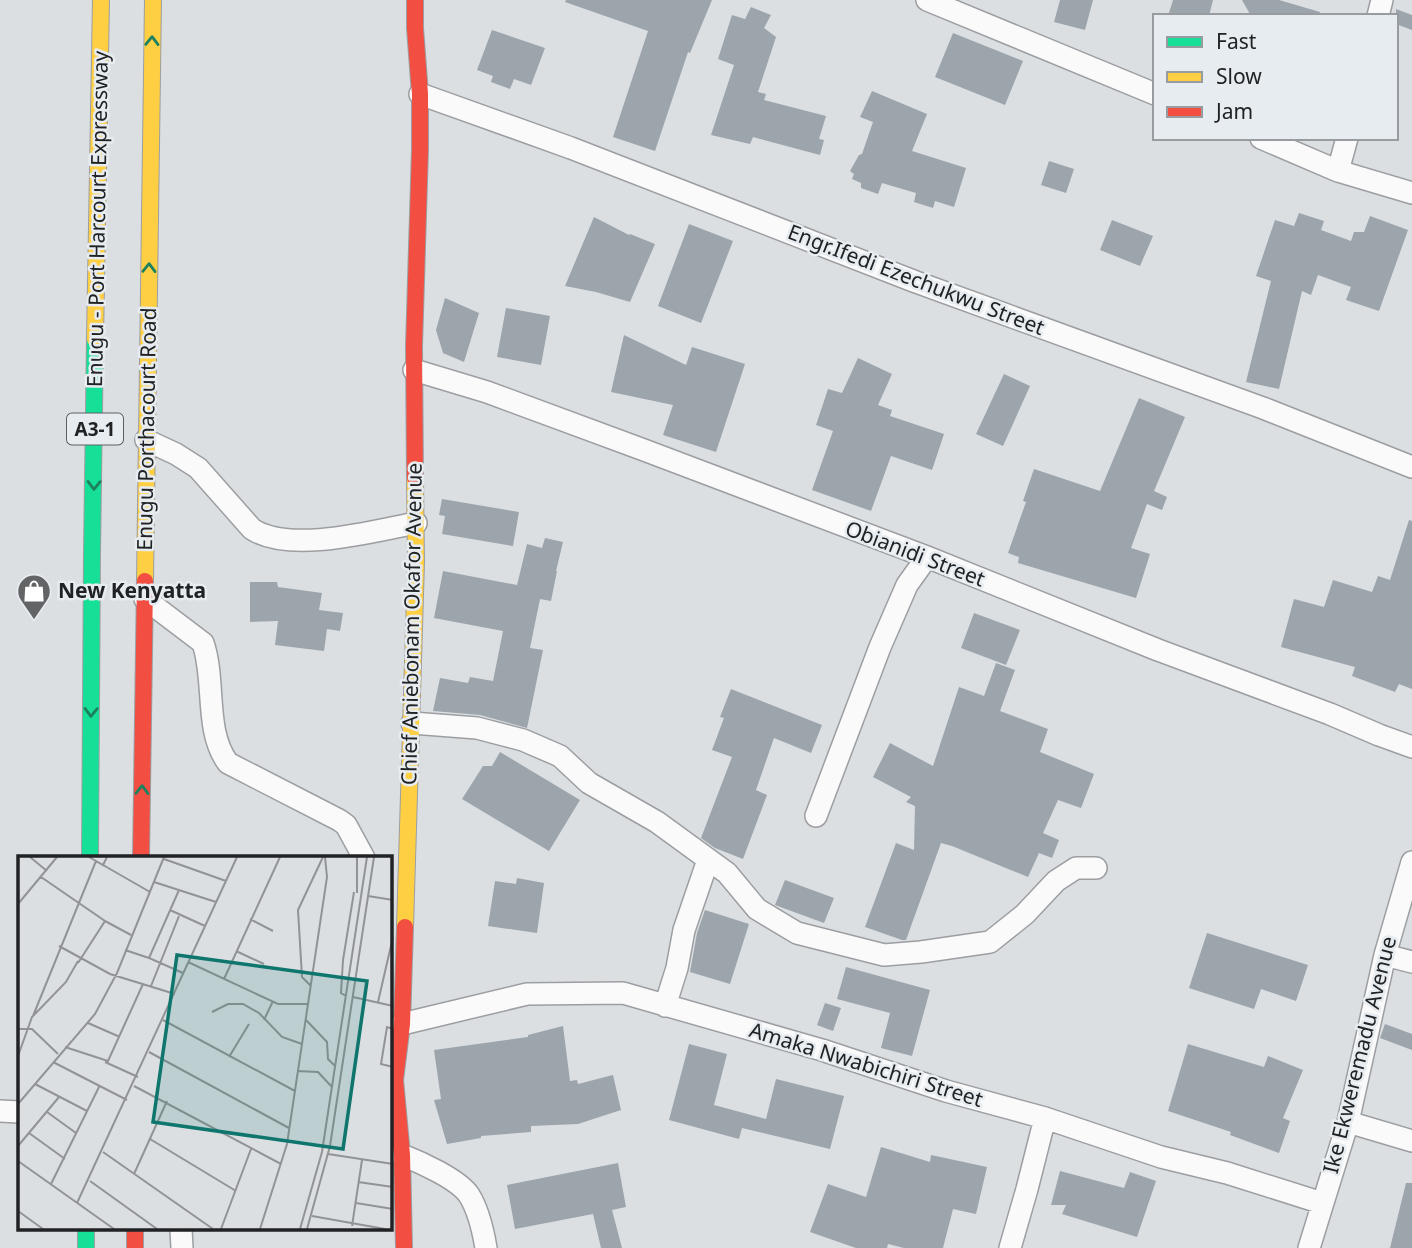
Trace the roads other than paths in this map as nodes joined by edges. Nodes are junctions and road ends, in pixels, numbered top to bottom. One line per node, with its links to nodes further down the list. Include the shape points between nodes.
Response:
1 (101, 0): 20 (main road, Enugu - Port Harcourt Expressway / A3-1, one-way to 20)
2 (153, 0): 12 (main road, Enugu Porthacourt Road / A3-1, one-way to 2)
3 (415, 0): 6 (main road, Chief Aniebonam Okafor Avenue)
4 (927, 0): 5 (street)
5 (1153, 93)
6 (420, 94): 11 (main road, Chief Aniebonam Okafor Avenue); 13 (street, Engr.Ifedi Ezechukwu Street)
7 (1266, 140): 9 (street)
8 (1346, 140): 9 (street)
9 (1338, 171): 10 (street)
10 (1412, 193)
11 (414, 370): 14 (main road, Chief Aniebonam Okafor Avenue); 15 (street, Obianidi Street, via 487,392)
12 (146, 440): 14 (street, via 198,468 252,529 263,535 316,540); 16 (main road, Enugu Porthacourt Road / A3-1)
13 (1412, 467)
14 (416, 523): 17 (main road, Chief Aniebonam Okafor Avenue)
15 (927, 558): 18 (street, Obianidi Street); 19 (street, via 907,584)
16 (145, 599): 21 (main road, Enugu Porthacourt Road / A3-1, one-way to 16); 22 (street, via 203,643 215,736 228,764 339,820)
17 (412, 723): 23 (street, via 477,728 560,756 589,783 657,821); 26 (main road, Chief Aniebonam Okafor Avenue)
18 (1412, 747)
19 (816, 816)
20 (90, 856)
21 (141, 856)
22 (363, 856)
23 (708, 860): 25 (street, via 727,873 757,909 797,933 884,955 990,942 1025,915 1056,881 1076,868); 29 (street)
24 (1412, 862): 27 (street, Ike Ekweremadu Avenue)
25 (1096, 867)
26 (398, 895): 30 (main road, Chief Aniebonam Okafor Avenue)
27 (1385, 955): 28 (street); 34 (street, Ike Ekweremadu Avenue)
28 (1412, 962)
29 (665, 1006): 30 (street, Amaka Nwabichiri Street, via 623,993 527,994); 33 (street, Amaka Nwabichiri Street)
30 (402, 1024): 36 (main road, Chief Aniebonam Okafor Avenue, via 395,1080)
31 (0, 1111): 32 (street)
32 (18, 1112)
33 (1045, 1118): 37 (street, Amaka Nwabichiri Street); 46 (street)
34 (1348, 1122): 35 (street); 37 (street, Ike Ekweremadu Avenue)
35 (1412, 1141)
36 (402, 1155): 44 (main road, Chief Aniebonam Okafor Avenue); 45 (street, via 440,1172 467,1192 478,1212)
37 (1322, 1203): 47 (street, Ike Ekweremadu Avenue)
38 (86, 1230): 41 (main road)
39 (135, 1230): 42 (main road)
40 (181, 1230): 43 (street)
41 (86, 1248)
42 (135, 1248)
43 (182, 1248)
44 (404, 1248)
45 (486, 1248)
46 (1010, 1248)
47 (1309, 1248)

